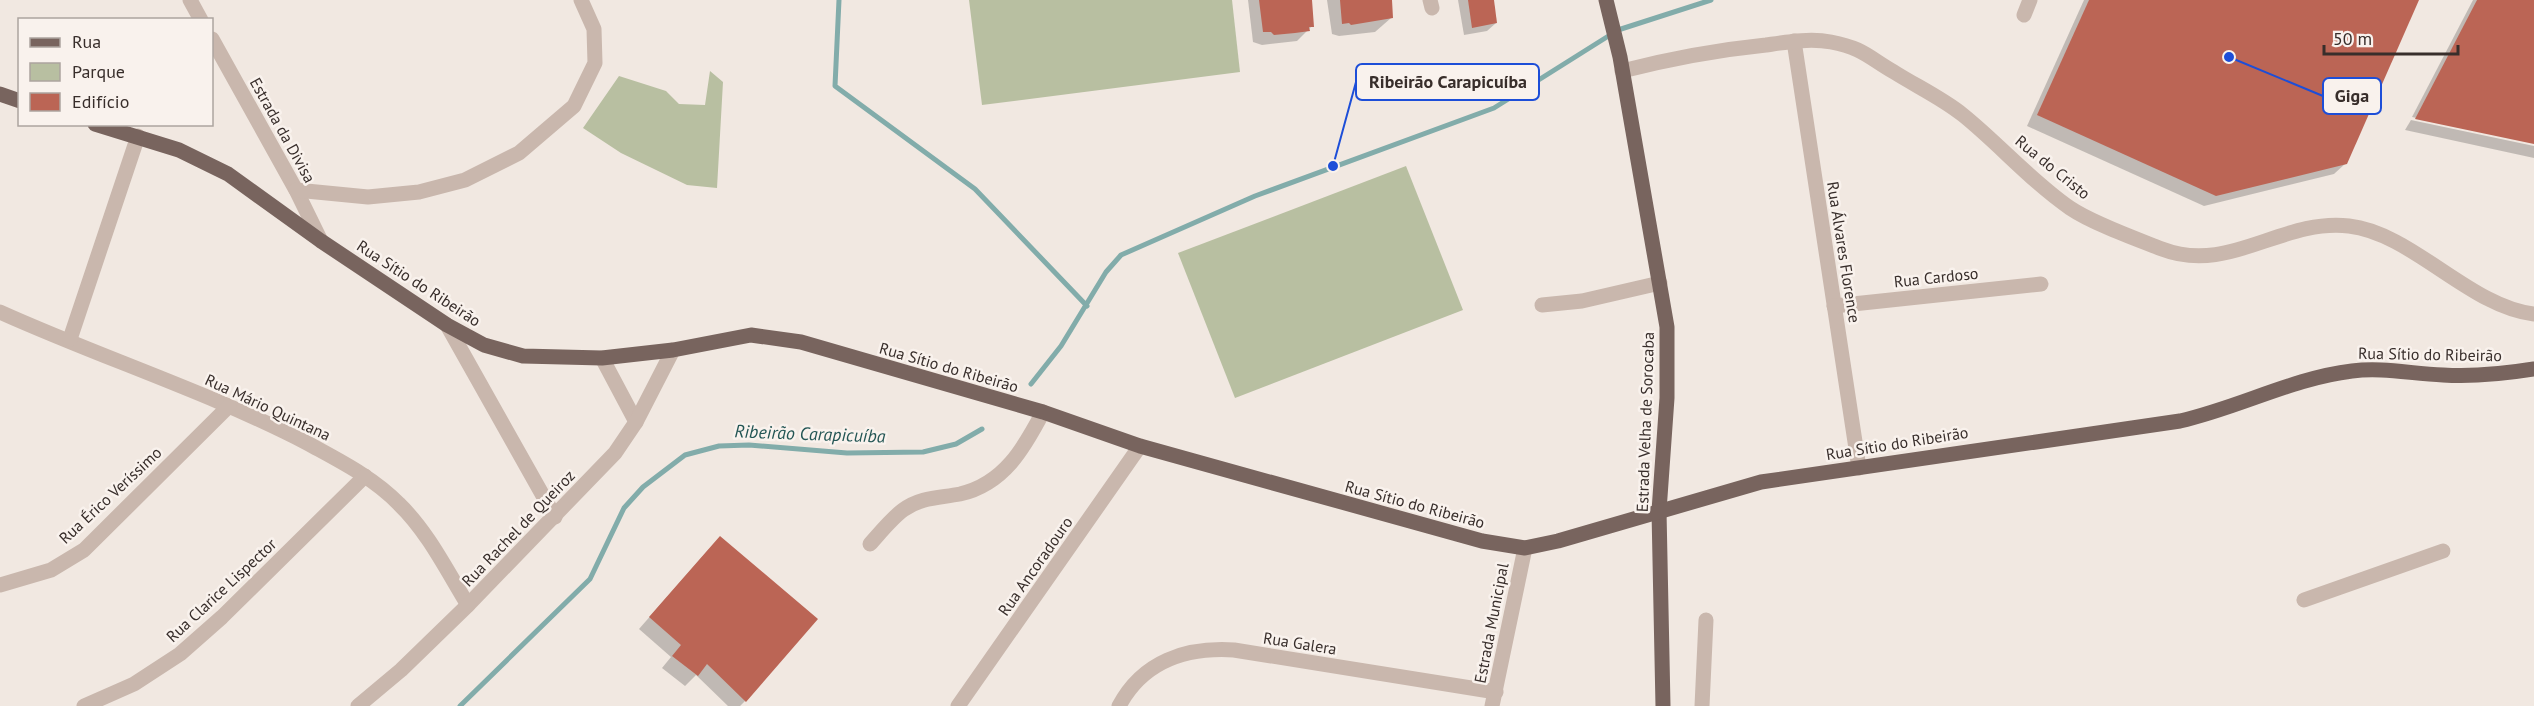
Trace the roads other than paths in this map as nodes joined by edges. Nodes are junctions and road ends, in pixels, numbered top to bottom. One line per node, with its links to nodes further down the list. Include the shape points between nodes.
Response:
1 (190, 0): 6 (street)
2 (581, 0): 14 (street, via 594,29 595,63 574,106 519,153 465,180 419,192 368,197)
3 (2030, 0): 5 (street)
4 (1608, 3): 9 (main road, Estrada Velha de Sorocaba)
5 (2024, 15)
6 (200, 18)
7 (213, 41): 14 (street, Estrada da Divisa)
8 (1794, 41): 9 (street, Rua do Cristo); 19 (street, Rua Álvares Florence); 20 (street, Rua do Cristo, via 1828,41 1860,49 1961,113 2070,208 2165,250 2196,257 2221,256 2298,231 2329,224 2352,226 2409,251 2497,305)
9 (1621, 64): 16 (main road, Estrada Velha de Sorocaba)
10 (0, 94): 11 (main road)
11 (18, 100)
12 (102, 126): 13 (main road, Rua Sítio do Ribeirão)
13 (138, 136): 15 (main road, Rua Sítio do Ribeirão, via 179,150 228,174); 23 (street)
14 (297, 190): 15 (street, Estrada da Divisa)
15 (321, 241): 22 (main road, Rua Sítio do Ribeirão)
16 (1659, 283): 18 (street, via 1616,295); 33 (main road, Estrada Velha de Sorocaba, via 1667,327 1667,398)
17 (2041, 284): 19 (street, Rua Cardoso)
18 (1542, 305)
19 (1834, 306): 31 (street, Rua Álvares Florence)
20 (2534, 314)
21 (2, 317): 23 (street, Rua Mário Quintana)
22 (447, 325): 25 (main road, Rua Sítio do Ribeirão, via 484,345 523,356); 34 (street)
23 (70, 339): 27 (street, Rua Mário Quintana)
24 (673, 350): 25 (main road, Rua Sítio do Ribeirão); 28 (main road, Rua Sítio do Ribeirão, via 751,335 801,342); 29 (street, Rua Rachel de Queiroz)
25 (602, 357): 29 (street)
26 (2534, 369): 31 (main road, Rua Sítio do Ribeirão, via 2496,376 2381,368 2350,371 2180,421)
27 (229, 406): 32 (street, Rua Mário Quintana); 38 (street, Rua Érico Veríssimo, via 84,550 51,570)
28 (1043, 412): 30 (main road, Rua Sítio do Ribeirão); 35 (street, via 1019,456 993,479 961,494 929,496 902,510)
29 (636, 422): 34 (street, Rua Rachel de Queiroz, via 615,453)
30 (1140, 446): 36 (main road, Rua Sítio do Ribeirão, via 1390,517); 45 (street, Rua Ancoradouro)
31 (1858, 468): 33 (main road, Rua Sítio do Ribeirão, via 1761,482)
32 (365, 476): 40 (street, Rua Mário Quintana, via 399,503 421,529); 43 (street, Rua Clarice Lispector, via 180,654 134,684)
33 (1659, 511): 36 (main road, Rua Sítio do Ribeirão); 47 (main road, Estrada Velha de Sorocaba)
34 (555, 517): 40 (street, Rua Rachel de Queiroz)
35 (870, 544)
36 (1525, 548): 42 (street, Estrada Municipal)
37 (2443, 552): 39 (street)
38 (0, 585)
39 (2304, 600)
40 (468, 605): 44 (street, Rua Rachel de Queiroz)
41 (1706, 620): 48 (street)
42 (1494, 699): 46 (street, Rua Galera, via 1207,648 1175,656 1149,669 1128,689)
43 (84, 706)
44 (358, 706)
45 (958, 706)
46 (1119, 706)
47 (1663, 706)
48 (1702, 706)

